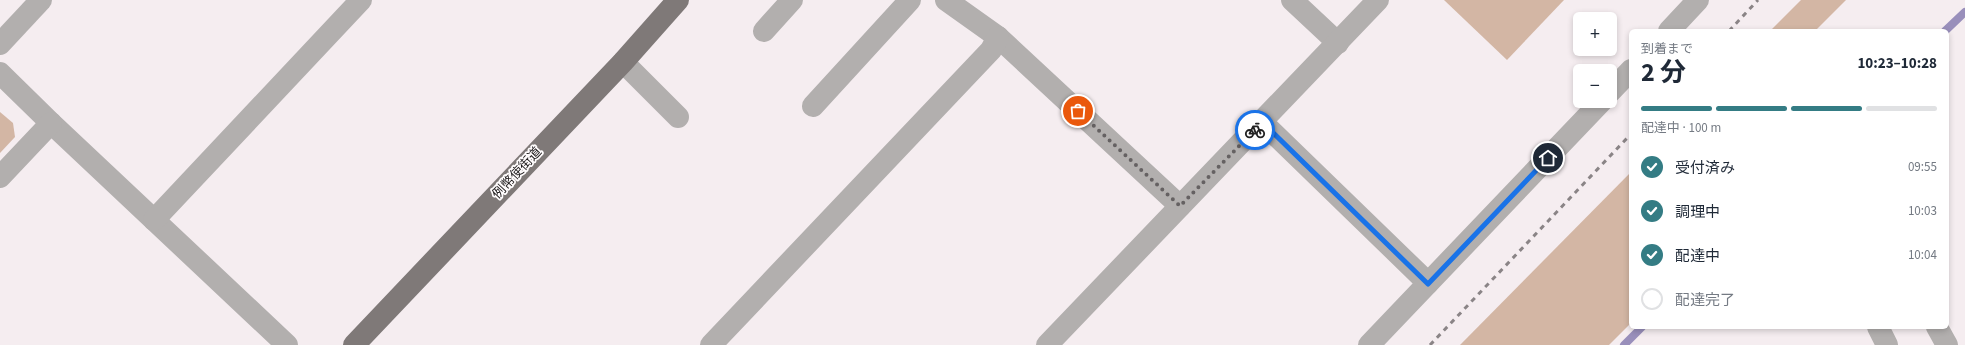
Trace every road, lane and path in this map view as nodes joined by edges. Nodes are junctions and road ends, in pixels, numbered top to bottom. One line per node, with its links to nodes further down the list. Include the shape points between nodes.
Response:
1 (41, 0): 14 (street)
2 (361, 0): 26 (street)
3 (678, 0): 15 (main road, 例幣使街道)
4 (792, 0): 11 (street)
5 (910, 0): 19 (street)
6 (946, 0): 12 (street)
7 (1292, 0): 13 (street)
8 (1378, 0): 13 (street)
9 (1698, 0): 10 (street)
10 (1671, 29)
11 (764, 31)
12 (998, 37): 25 (street); 32 (street, via 991,50)
13 (1338, 43): 22 (street)
14 (0, 44)
15 (623, 62): 21 (street); 31 (main road, 例幣使街道)
16 (1629, 72): 18 (street)
17 (0, 73): 23 (street)
18 (1617, 85)
19 (814, 106)
20 (1595, 108): 27 (street)
21 (678, 117)
22 (1262, 122): 25 (street); 27 (street)
23 (51, 123): 24 (street); 26 (street)
24 (0, 177)
25 (1180, 206): 33 (street)
26 (154, 220): 30 (street)
27 (1428, 284): 34 (street)
28 (1879, 329): 35 (street)
29 (1938, 329): 36 (street)
30 (287, 345)
31 (354, 345)
32 (711, 345)
33 (1047, 345)
34 (1369, 345)
35 (1887, 345)
36 (1946, 345)

